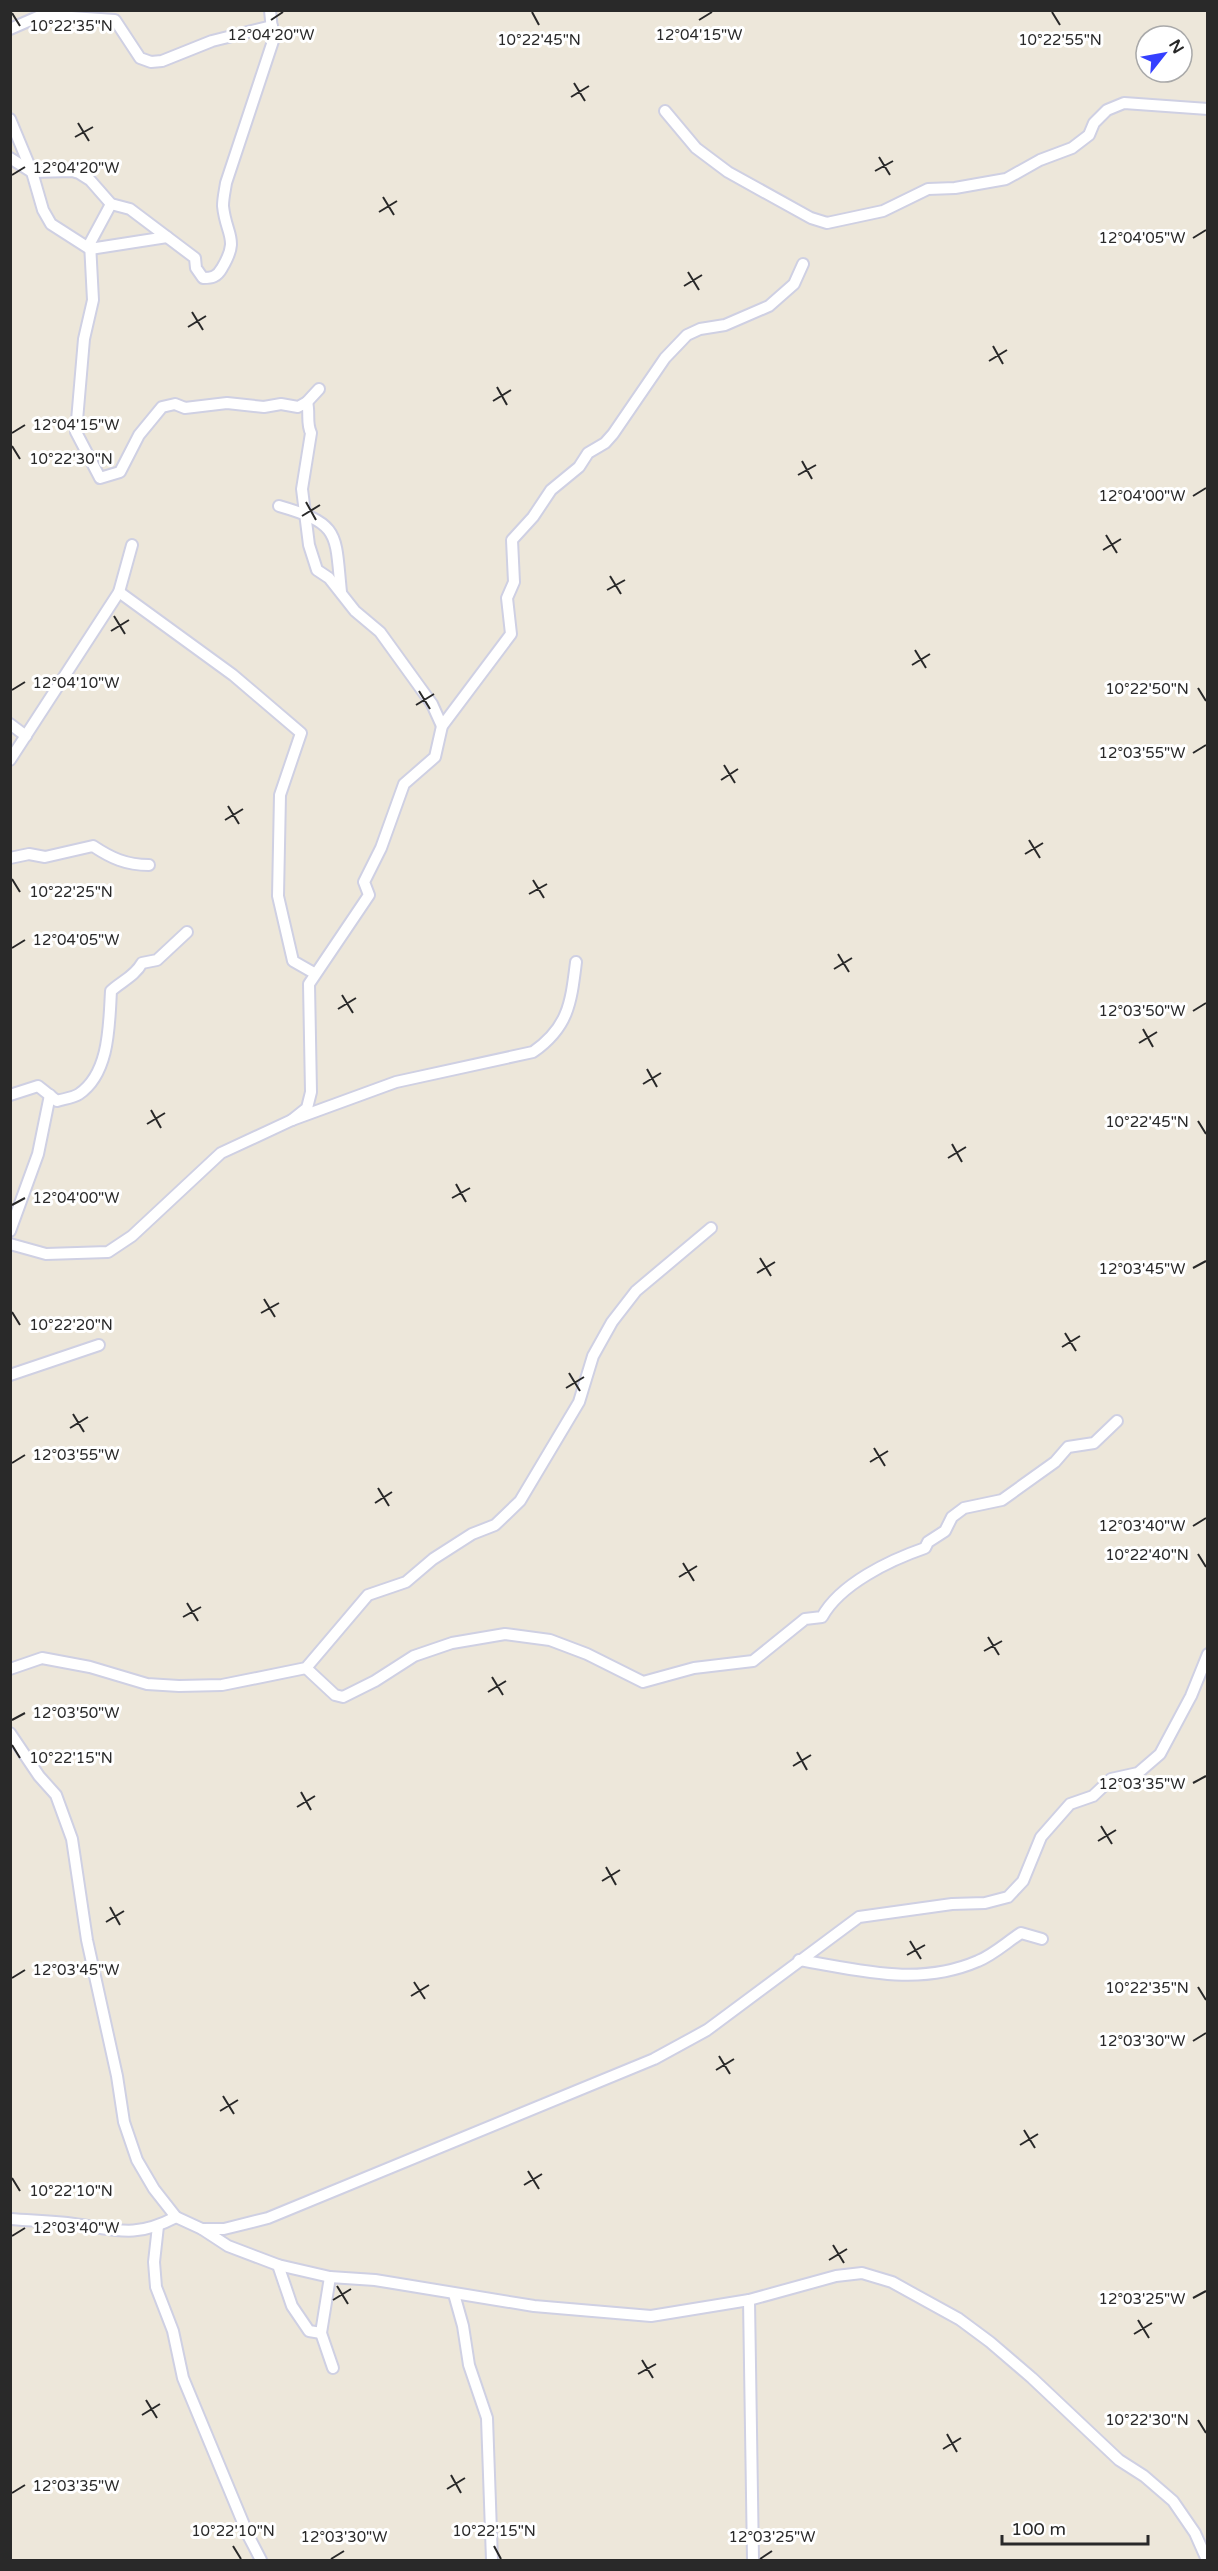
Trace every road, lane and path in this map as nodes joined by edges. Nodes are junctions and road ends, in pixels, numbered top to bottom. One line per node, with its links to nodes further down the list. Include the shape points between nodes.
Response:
1 (270, 10): 3 (street)
2 (13, 25): 3 (street, via 42,15 115,20 140,58 151,62)
3 (272, 26): 10 (street, via 273,41 226,183 223,203 232,252 218,274 203,278 195,258)
4 (1208, 109): 5 (street, via 1124,103 1107,110 1089,135 1072,148 1006,179 928,189 883,211 827,223 728,172 696,148)
5 (665, 111)
6 (10, 119): 8 (street)
7 (10, 158): 8 (street)
8 (32, 172): 9 (street, via 79,173); 11 (street, via 51,224)
9 (111, 204): 10 (street, via 130,209); 11 (street)
10 (166, 237): 11 (street)
11 (90, 249): 14 (street, via 93,300 84,339 76,432 100,478 120,472 139,435 162,407 227,403 298,407)
12 (803, 264): 21 (street, via 794,284 769,306 725,326 687,335 674,347 613,434 551,490 512,540 514,582 507,598 511,634)
13 (319, 389): 14 (street)
14 (307, 402): 16 (street, via 311,433 302,489)
15 (279, 506): 16 (street)
16 (304, 513): 19 (street, via 317,570); 19 (street, via 331,530 336,539)
17 (132, 545): 18 (street)
18 (119, 592): 22 (street); 28 (street, via 233,675 301,733 280,795 278,897 293,961)
19 (341, 592): 21 (street, via 355,611 380,632 432,704)
20 (10, 724): 22 (street)
21 (442, 726): 28 (street, via 435,758 404,784 364,882 369,895)
22 (26, 736): 23 (street)
23 (10, 760)
24 (10, 858): 25 (street, via 29,854 45,857 93,846 112,859 132,865)
25 (148, 864)
26 (187, 932): 30 (street, via 157,960 142,963 136,974 111,991 105,1053 92,1082 78,1095 57,1101)
27 (576, 962): 31 (street, via 564,1021 550,1040 533,1052 396,1082)
28 (314, 973): 31 (street, via 309,984 311,1092 307,1108)
29 (10, 1095): 30 (street, via 38,1086)
30 (50, 1095): 33 (street, via 38,1154)
31 (292, 1120): 34 (street, via 221,1154 132,1236 108,1252 45,1254)
32 (711, 1228): 39 (street, via 636,1290 612,1322 593,1356 579,1402 520,1500 495,1525 472,1534 406,1582 368,1595)
33 (10, 1231)
34 (10, 1244)
35 (99, 1346): 36 (street)
36 (10, 1375)
37 (1117, 1422): 39 (street, via 1095,1443 1068,1446 1055,1462 1002,1500 964,1508 925,1548 890,1560 830,1602 822,1617 805,1619 753,1661 694,1668 643,1682 587,1654 550,1641 505,1634 452,1643 414,1656 343,1697 335,1695)
38 (1208, 1654): 43 (street, via 1160,1754 1138,1773 1111,1779 1093,1796 1070,1804 1041,1837 1023,1881 1008,1897 986,1903 859,1917)
39 (306, 1668): 40 (street, via 222,1685 179,1686 147,1684 42,1658)
40 (10, 1669)
41 (10, 1733): 44 (street, via 56,1795 72,1839 87,1940 117,2076 123,2122 137,2160)
42 (1042, 1939): 43 (street, via 1021,1933 979,1961 951,1970 897,1977)
43 (799, 1960): 47 (street, via 707,2030 654,2059 268,2218 224,2229)
44 (176, 2217): 46 (street); 47 (street)
45 (10, 2219): 46 (street, via 122,2233)
46 (158, 2226): 54 (street, via 156,2287 173,2331 183,2378)
47 (202, 2229): 48 (street, via 228,2246)
48 (278, 2265): 49 (street); 52 (street, via 292,2306 309,2331)
49 (330, 2277): 50 (street, via 375,2280); 52 (street)
50 (454, 2294): 51 (street, via 534,2306 651,2316); 55 (street, via 469,2365 487,2418)
51 (749, 2300): 56 (street); 57 (street, via 862,2272 934,2303 990,2342 1119,2460 1173,2501 1195,2533)
52 (321, 2333): 53 (street)
53 (333, 2368)
54 (261, 2560)
55 (492, 2560)
56 (753, 2560)
57 (1207, 2560)

